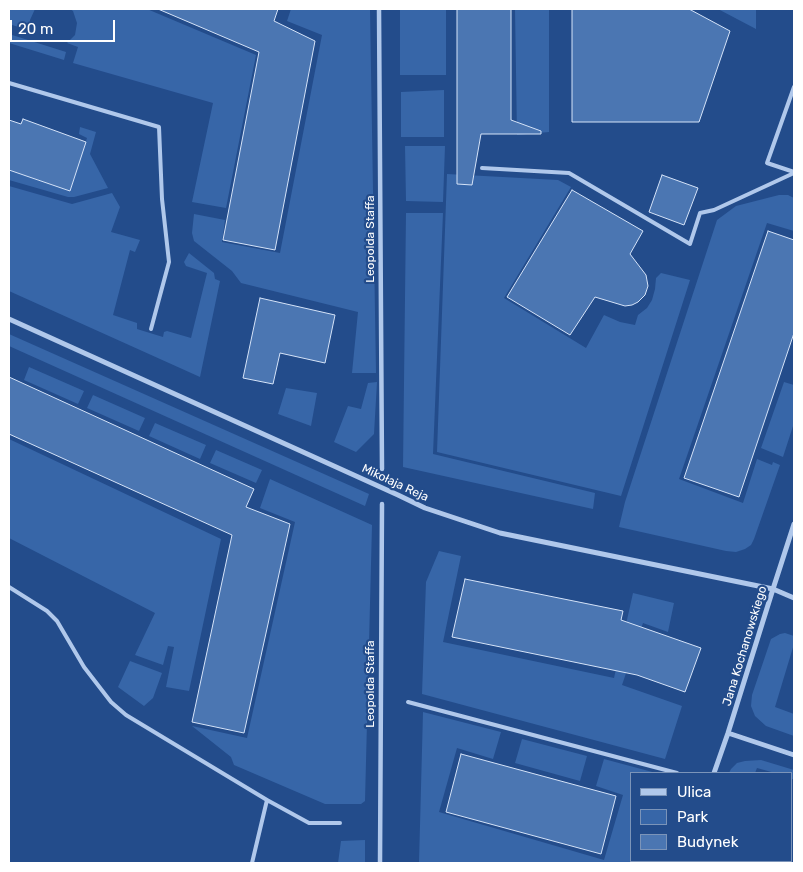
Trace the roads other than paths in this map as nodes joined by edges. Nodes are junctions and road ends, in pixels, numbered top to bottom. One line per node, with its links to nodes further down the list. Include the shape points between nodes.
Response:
1 (379, 9): 8 (street, Leopolda Staffa)
2 (9, 83): 7 (lane, via 159,127 169,262)
3 (794, 87): 5 (lane, via 767,163)
4 (482, 168): 5 (lane, via 569,173 690,244 700,213 714,210)
5 (794, 173)
6 (9, 319): 12 (street, Mikołaja Reja, via 424,508 500,533)
7 (151, 329)
8 (382, 469)
9 (382, 504): 22 (street, Leopolda Staffa)
10 (794, 524): 12 (street, Jana Kochanowskiego)
11 (9, 587): 19 (lane, via 56,621 84,667 111,702 126,715)
12 (772, 589): 13 (street, Mikołaja Reja); 15 (street, Jana Kochanowskiego)
13 (794, 598)
14 (408, 702): 17 (lane)
15 (728, 733): 16 (street); 18 (street, Jana Kochanowskiego)
16 (794, 755)
17 (673, 772)
18 (714, 772)
19 (267, 800): 20 (lane, via 309,823); 21 (lane)
20 (340, 823)
21 (252, 863)
22 (380, 863)

